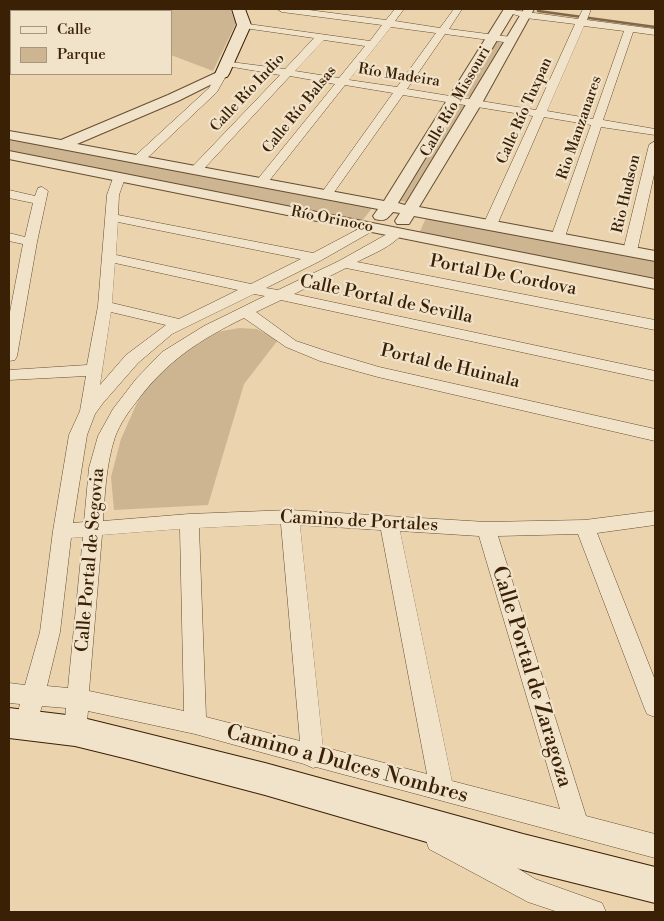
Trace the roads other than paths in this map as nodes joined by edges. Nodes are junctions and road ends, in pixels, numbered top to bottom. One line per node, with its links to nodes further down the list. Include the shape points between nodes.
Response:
1 (239, 9): 10 (main road)
2 (282, 9): 8 (street)
3 (400, 9): 8 (street, Calle Río Balsas)
4 (458, 9): 12 (street)
5 (509, 10): 6 (street); 15 (street, Calle Río Missouri)
6 (531, 11): 7 (street); 16 (street, Calle Río Missouri)
7 (584, 17): 9 (street); 11 (street); 24 (street, Calle Río Tuxpan)
8 (389, 24): 12 (street); 17 (street, Calle Río Balsas)
9 (655, 24)
10 (244, 25): 14 (street); 18 (main road)
11 (629, 29): 13 (street); 25 (street, Rio Manzanares)
12 (443, 31): 15 (street); 21 (street)
13 (655, 32)
14 (320, 36): 17 (street); 19 (street, Calle Río Indio)
15 (492, 37): 16 (street); 22 (street, Calle Río Missouri)
16 (511, 40): 23 (street, Calle Río Missouri)
17 (372, 44): 20 (street, Calle Río Balsas)
18 (225, 68): 19 (street, Río Madeira); 28 (street, via 173,98); 31 (street, via 213,90)
19 (288, 73): 20 (street, Río Madeira); 32 (street, Calle Río Indio)
20 (342, 82): 21 (street, Río Madeira); 34 (street, Calle Río Balsas)
21 (399, 92): 22 (street, Río Madeira); 36 (street)
22 (453, 100): 23 (street, Río Madeira); 37 (street, Calle Río Missouri)
23 (475, 103): 24 (street, Río Madeira); 38 (street, Calle Río Missouri)
24 (540, 114): 25 (street, Río Madeira); 40 (street, Calle Río Tuxpan)
25 (598, 122): 26 (street, Río Madeira); 44 (street, Rio Manzanares)
26 (655, 132)
27 (9, 135): 28 (street, Río Orinoco)
28 (62, 145): 31 (street, Río Orinoco)
29 (655, 145): 46 (street, Rio Hudson)
30 (9, 155): 33 (street, Río Orinoco)
31 (139, 160): 32 (street, Río Orinoco)
32 (196, 170): 34 (street, Río Orinoco)
33 (119, 178): 39 (street, Calle Portal de Segovia); 41 (street, Río Orinoco)
34 (261, 183): 36 (street, Río Orinoco)
35 (9, 194): 45 (street, via 41,196)
36 (326, 195): 37 (street, Río Orinoco)
37 (388, 207): 38 (street, Río Orinoco); 41 (street, Calle Río Missouri)
38 (411, 211): 40 (street, Río Orinoco); 42 (street, Calle Río Missouri)
39 (111, 217): 48 (street, Calle Portal de Segovia); 49 (street)
40 (490, 225): 44 (street, Río Orinoco)
41 (371, 228): 42 (street, Río Orinoco); 49 (street, Calle Portal de Segovia)
42 (396, 233): 50 (street, Calle Portal de Segovia); 51 (street, Río Orinoco)
43 (9, 237): 45 (street)
44 (558, 237): 46 (street, Río Orinoco)
45 (30, 242): 53 (street)
46 (630, 251): 47 (street, Río Orinoco)
47 (655, 256)
48 (108, 258): 54 (street, Calle Portal de Sevilla); 56 (street, Calle Portal de Segovia)
49 (315, 258): 54 (street, Calle Portal de Segovia)
50 (344, 264): 55 (street, Calle Portal de Segovia); 59 (street, Portal De Cordova)
51 (655, 284)
52 (9, 285): 53 (street)
53 (23, 288): 60 (street)
54 (252, 290): 55 (street, Calle Portal de Sevilla); 58 (street, Calle Portal de Segovia)
55 (278, 296): 57 (street, Calle Portal de Segovia); 63 (street, Calle Portal de Sevilla)
56 (105, 306): 58 (street); 61 (street, Calle Portal de Segovia)
57 (246, 312): 66 (street, Portal de Huinala, via 291,344 326,358); 67 (street, Calle Portal de Segovia, via 210,329 168,356 119,413)
58 (179, 324): 64 (street, Calle Portal de Segovia, via 132,358)
59 (655, 325)
60 (9, 356)
61 (94, 370): 62 (street); 64 (street, Calle Portal de Segovia)
62 (9, 375)
63 (655, 376)
64 (87, 413): 65 (street, Calle Portal de Segovia)
65 (78, 435): 67 (street); 75 (street, Calle Portal de Segovia)
66 (655, 435)
67 (107, 436): 73 (street, Calle Portal de Segovia, via 98,468)
68 (290, 517): 70 (street, Camino de Portales); 71 (street, Camino de Portales); 83 (street)
69 (655, 518): 72 (street, Camino de Portales)
70 (189, 521): 73 (street, Camino de Portales); 81 (street)
71 (389, 523): 74 (street, Camino de Portales); 84 (street)
72 (585, 527): 74 (street, Camino de Portales); 79 (street)
73 (93, 528): 75 (street, Camino de Portales); 78 (street, Calle Portal de Segovia)
74 (486, 529): 86 (street, Calle Portal de Zaragoza)
75 (62, 531): 77 (street, Calle Portal de Segovia, via 50,632)
76 (9, 693): 77 (street, Camino a Dulces Nombres)
77 (36, 694): 78 (street, Camino a Dulces Nombres); 80 (street, Calle Portal de Segovia)
78 (79, 699): 81 (street, Camino a Dulces Nombres); 82 (street, Calle Portal de Segovia)
79 (655, 707)
80 (18, 724): 82 (main road, Camino a Dulces Nombres)
81 (195, 724): 83 (street, Camino a Dulces Nombres)
82 (75, 731): 85 (main road, Camino a Dulces Nombres)
83 (313, 757): 84 (street, Camino a Dulces Nombres)
84 (442, 790): 86 (street, Camino a Dulces Nombres)
85 (392, 815): 88 (main road, Camino a Dulces Nombres); 89 (street, via 528,888)
86 (577, 825): 87 (street, Camino a Dulces Nombres)
87 (655, 846)
88 (655, 885)
89 (593, 912)

